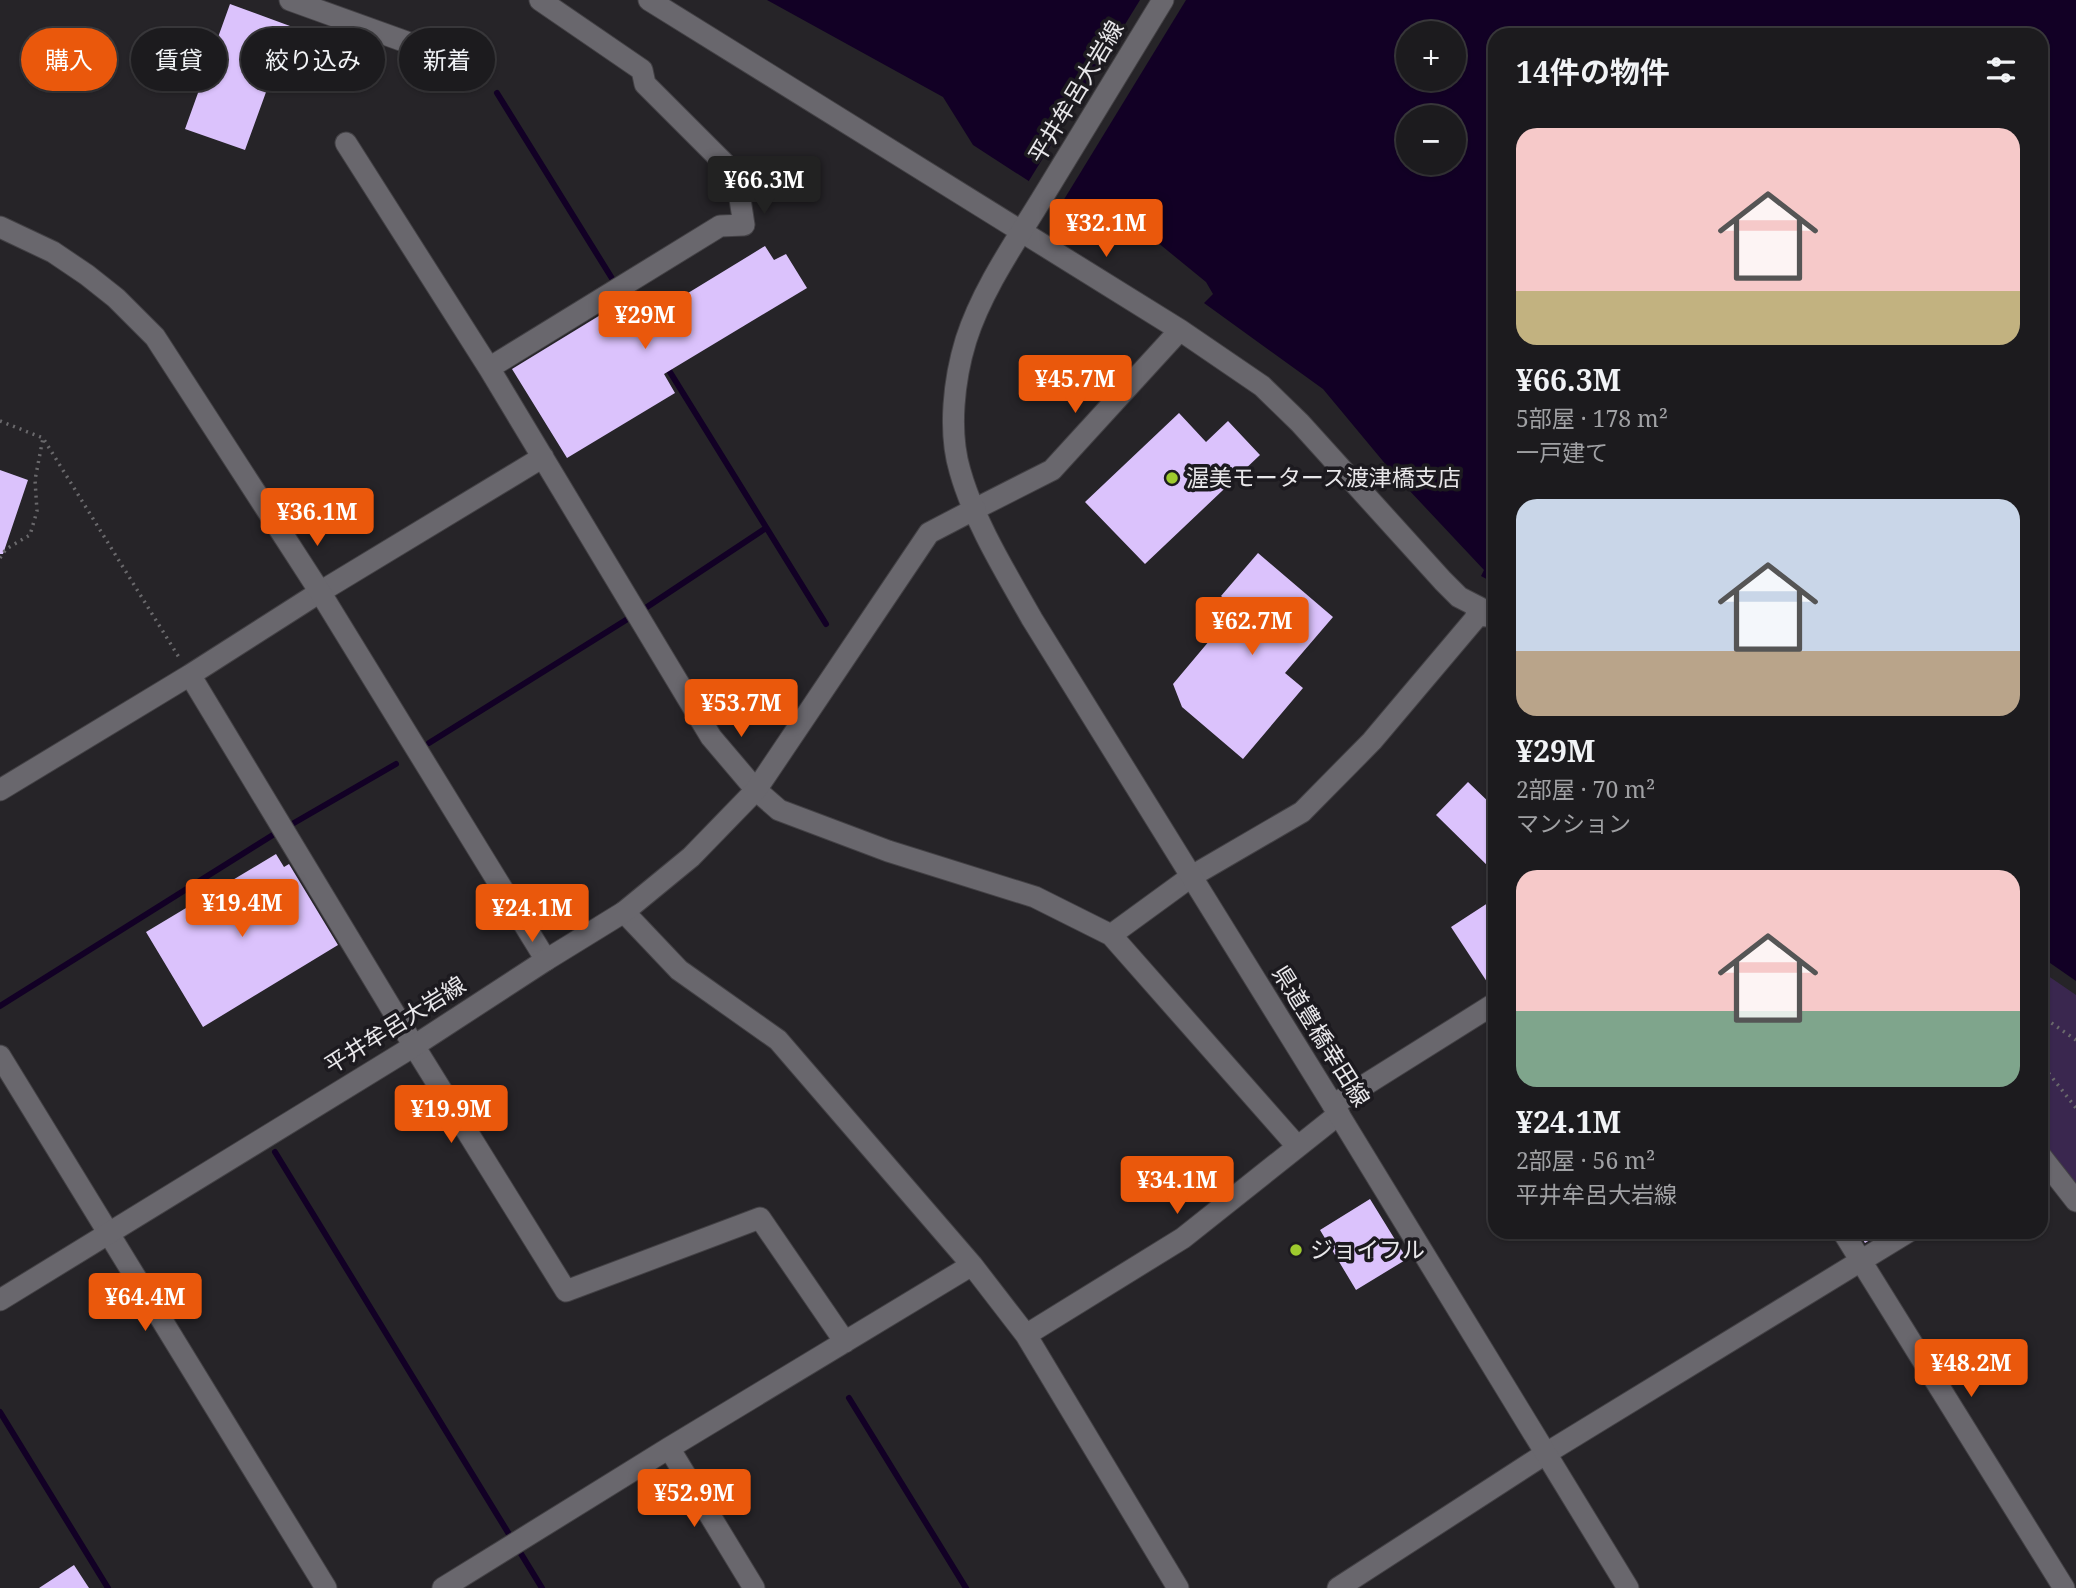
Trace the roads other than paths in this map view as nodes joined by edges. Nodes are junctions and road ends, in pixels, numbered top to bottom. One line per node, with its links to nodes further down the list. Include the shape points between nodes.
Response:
1 (290, 0): 5 (street)
2 (540, 0): 10 (street, via 642,70 645,84 724,163 740,199 744,225 720,226)
3 (649, 0): 8 (street)
4 (1163, 0): 8 (street, 平井牟呂大岩線)
5 (399, 39)
6 (346, 143): 10 (street)
7 (0, 227): 13 (street, via 87,275 155,337)
8 (1023, 229): 9 (street); 12 (street, 平井牟呂大岩線, via 979,306 958,374 955,439 960,470)
9 (1180, 330): 12 (street, via 1052,470); 14 (street, via 1262,386 1443,581 1459,597)
10 (489, 368): 11 (street)
11 (543, 457): 13 (street); 17 (street, via 711,737)
12 (975, 509): 17 (street, 平井牟呂大岩線, via 929,533); 18 (street, 県道豊橋幸田線, via 1032,619)
13 (320, 592): 15 (street); 21 (street)
14 (1486, 612): 18 (street, via 1302,812)
15 (190, 675): 16 (street); 23 (street)
16 (0, 790)
17 (756, 790): 19 (street, 平井牟呂大岩線, via 691,857); 20 (street, via 779,810 888,851 1035,897)
18 (1192, 876): 20 (street); 25 (street, 県道豊橋幸田線)
19 (624, 912): 21 (street, 平井牟呂大岩線); 33 (street, via 679,970 778,1040)
20 (1111, 936): 26 (street)
21 (546, 960): 23 (street, 平井牟呂大岩線)
22 (1488, 1008): 25 (street)
23 (414, 1046): 29 (street, 平井牟呂大岩線); 36 (street, via 566,1291 760,1218)
24 (0, 1056): 29 (street)
25 (1336, 1109): 26 (street); 38 (street, 県道豊橋幸田線)
26 (1297, 1146): 35 (street, via 1183,1238)
27 (2048, 1165): 28 (street)
28 (2076, 1200)
29 (108, 1234): 34 (street, 平井牟呂大岩線); 39 (street)
30 (1847, 1239): 32 (street)
31 (1897, 1239): 32 (street)
32 (1861, 1261): 38 (street); 45 (street)
33 (972, 1265): 35 (street); 36 (street)
34 (0, 1300)
35 (1026, 1335): 42 (street)
36 (845, 1342): 37 (street)
37 (669, 1448): 40 (street); 41 (street)
38 (1545, 1454): 43 (street); 44 (street, 県道豊橋幸田線)
39 (326, 1588)
40 (443, 1588)
41 (754, 1588)
42 (1178, 1588)
43 (1338, 1588)
44 (1628, 1588)
45 (2064, 1588)

